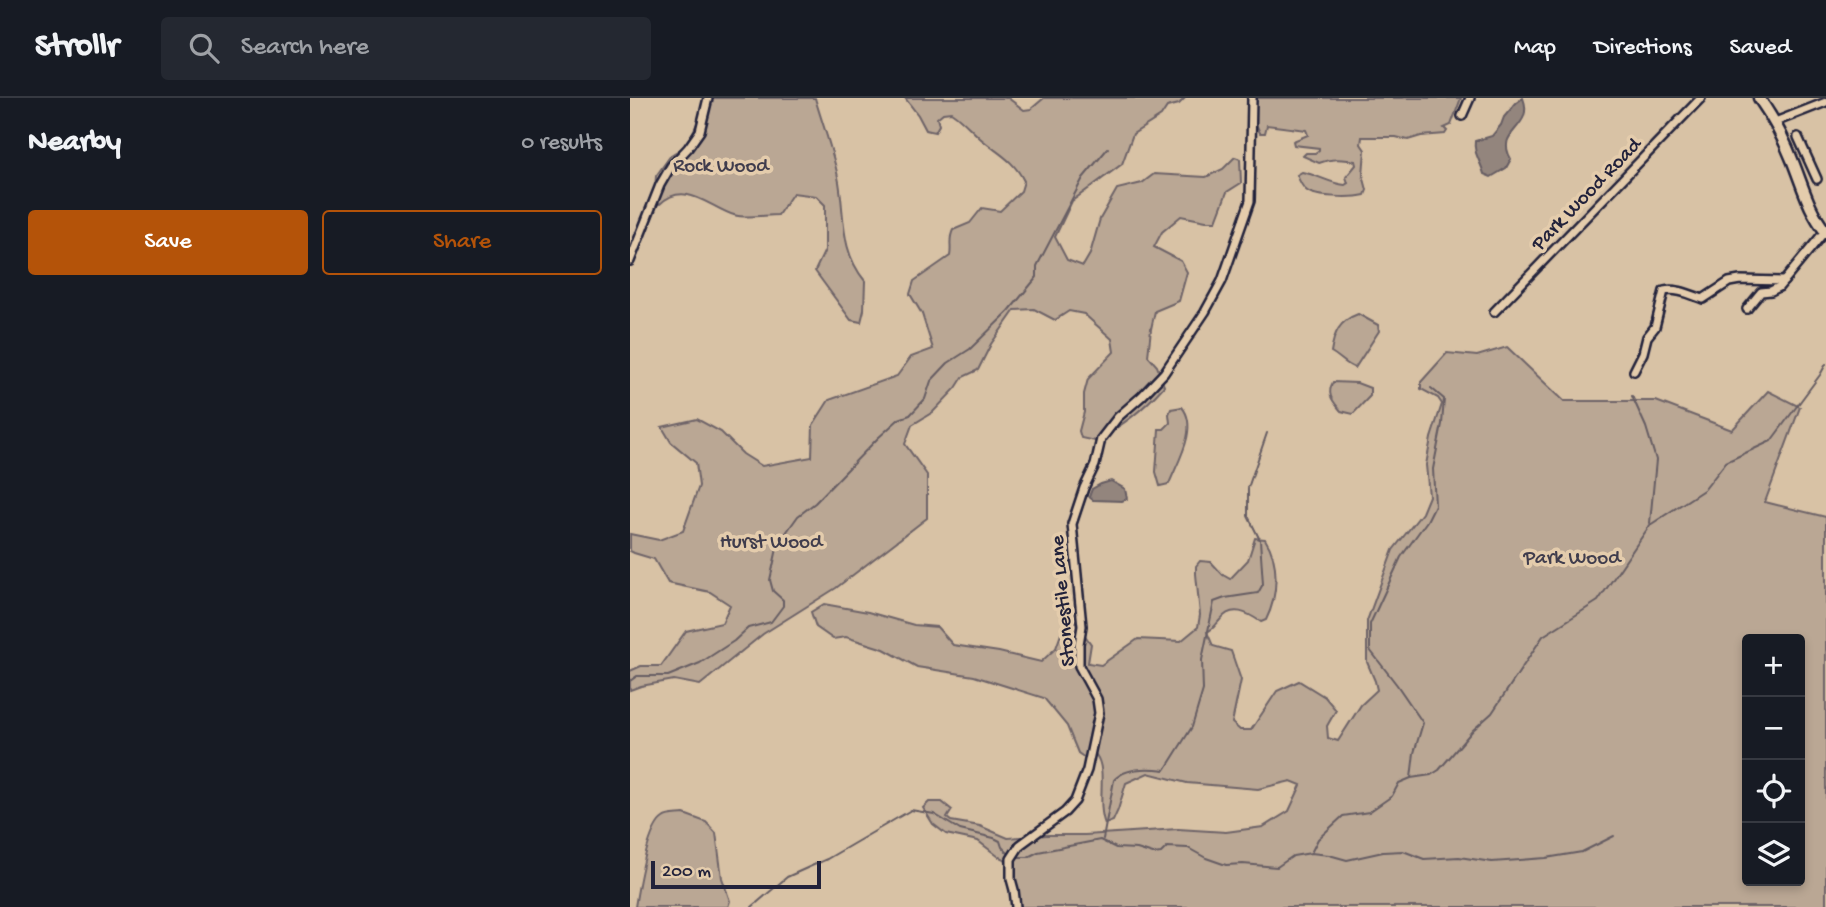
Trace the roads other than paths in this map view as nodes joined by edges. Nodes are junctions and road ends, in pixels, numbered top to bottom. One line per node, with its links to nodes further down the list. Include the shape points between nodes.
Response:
1 (708, 98): 14 (street, via 700,131 660,186)
2 (1252, 98): 19 (street, Stonestile Lane, via 1250,201 1222,281 1164,373 1101,439 1072,524 1082,626 1079,666 1097,699 1099,713 1075,801 1020,845 1011,859)
3 (1470, 98): 7 (street)
4 (1701, 98): 17 (street, Park Wood Road)
5 (1759, 98): 8 (main road)
6 (1826, 102): 8 (street)
7 (1462, 116)
8 (1775, 122): 11 (main road)
9 (1798, 136): 10 (street)
10 (1807, 158): 11 (street); 12 (street)
11 (1793, 162): 13 (main road, via 1803,192)
12 (1817, 179)
13 (1826, 232): 15 (street)
14 (630, 261)
15 (1784, 281): 16 (street, via 1761,292); 18 (street, via 1729,282 1703,299 1664,291 1655,327)
16 (1747, 309)
17 (1494, 313)
18 (1634, 371)
19 (1016, 907)

